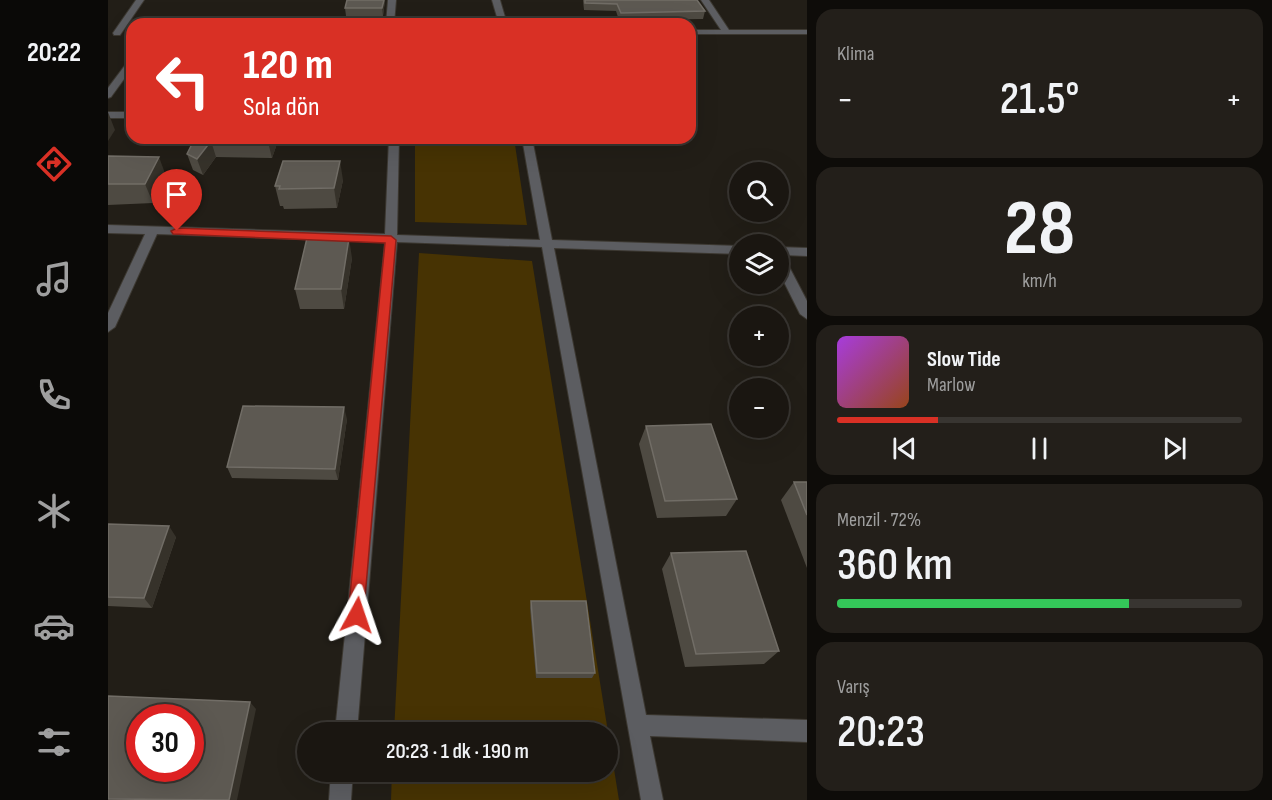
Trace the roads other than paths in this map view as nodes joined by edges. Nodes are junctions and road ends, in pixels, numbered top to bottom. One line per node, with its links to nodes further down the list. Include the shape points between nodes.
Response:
1 (140, 0): 10 (street)
2 (392, 0): 5 (street)
3 (496, 0): 6 (street)
4 (705, 0): 8 (street)
5 (390, 18)
6 (501, 18)
7 (696, 32): 8 (street)
8 (727, 32): 9 (street)
9 (807, 32)
10 (113, 33)
11 (126, 70): 12 (street)
12 (108, 95)
13 (108, 115): 14 (street)
14 (126, 115)
15 (394, 144): 19 (street)
16 (528, 144): 20 (street)
17 (108, 229): 18 (street)
18 (153, 230): 19 (street); 26 (street)
19 (391, 240): 20 (street); 27 (street)
20 (549, 242): 21 (street); 28 (street)
21 (729, 250)
22 (789, 251): 23 (street)
23 (807, 252)
24 (789, 279): 25 (street)
25 (807, 314)
26 (108, 327)
27 (347, 722)
28 (639, 725): 29 (street); 32 (street)
29 (807, 730)
30 (341, 782): 31 (street)
31 (340, 800)
32 (652, 800)

